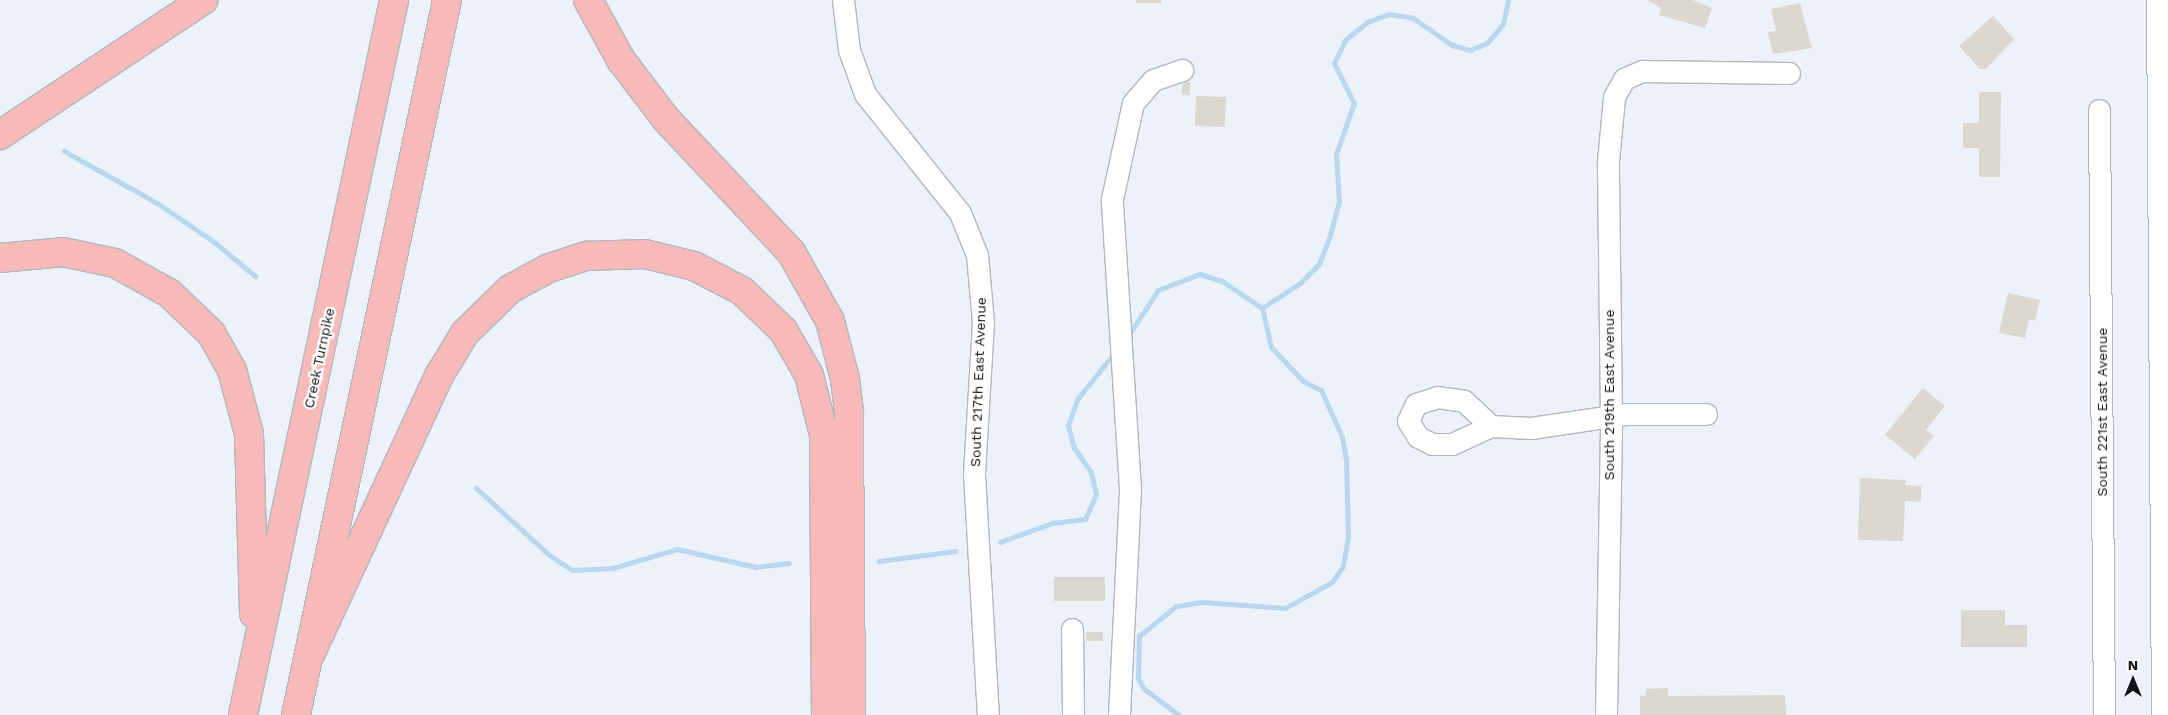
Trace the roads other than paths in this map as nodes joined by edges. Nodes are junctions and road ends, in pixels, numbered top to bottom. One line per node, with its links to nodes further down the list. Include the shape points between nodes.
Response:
1 (204, 0): 10 (highway)
2 (394, 0): 16 (highway, Creek Turnpike)
3 (447, 0): 17 (highway)
4 (588, 0): 21 (highway, via 621,60 660,112 792,252 830,321 845,379 849,413)
5 (843, 0): 22 (street, South 217th East Avenue, via 849,50 865,94 960,213 977,255 983,322 974,474)
6 (2157, 0): 27 (street)
7 (1182, 70): 24 (street, via 1153,80 1143,90 1126,123 1112,199 1130,489)
8 (1789, 73): 13 (street, South 219th East Avenue, via 1642,71 1624,78 1614,97 1608,161)
9 (2099, 110): 26 (street, South 221st East Avenue)
10 (0, 135)
11 (0, 258): 16 (highway, via 63,252 115,263 170,293 211,333 232,370 249,434)
12 (1706, 414): 13 (street)
13 (1611, 417): 14 (street, via 1531,428); 25 (street, South 219th East Avenue)
14 (1492, 426)
15 (1072, 629): 23 (street)
16 (255, 657): 19 (highway, Creek Turnpike)
17 (309, 657): 18 (highway, via 453,350 478,318 510,288 568,261 626,254 679,261 726,281 771,316 794,345 816,394 824,435); 20 (highway)
18 (826, 707)
19 (243, 715)
20 (296, 715)
21 (852, 715)
22 (988, 715)
23 (1073, 715)
24 (1119, 715)
25 (1606, 715)
26 (2104, 715)
27 (2162, 715)

